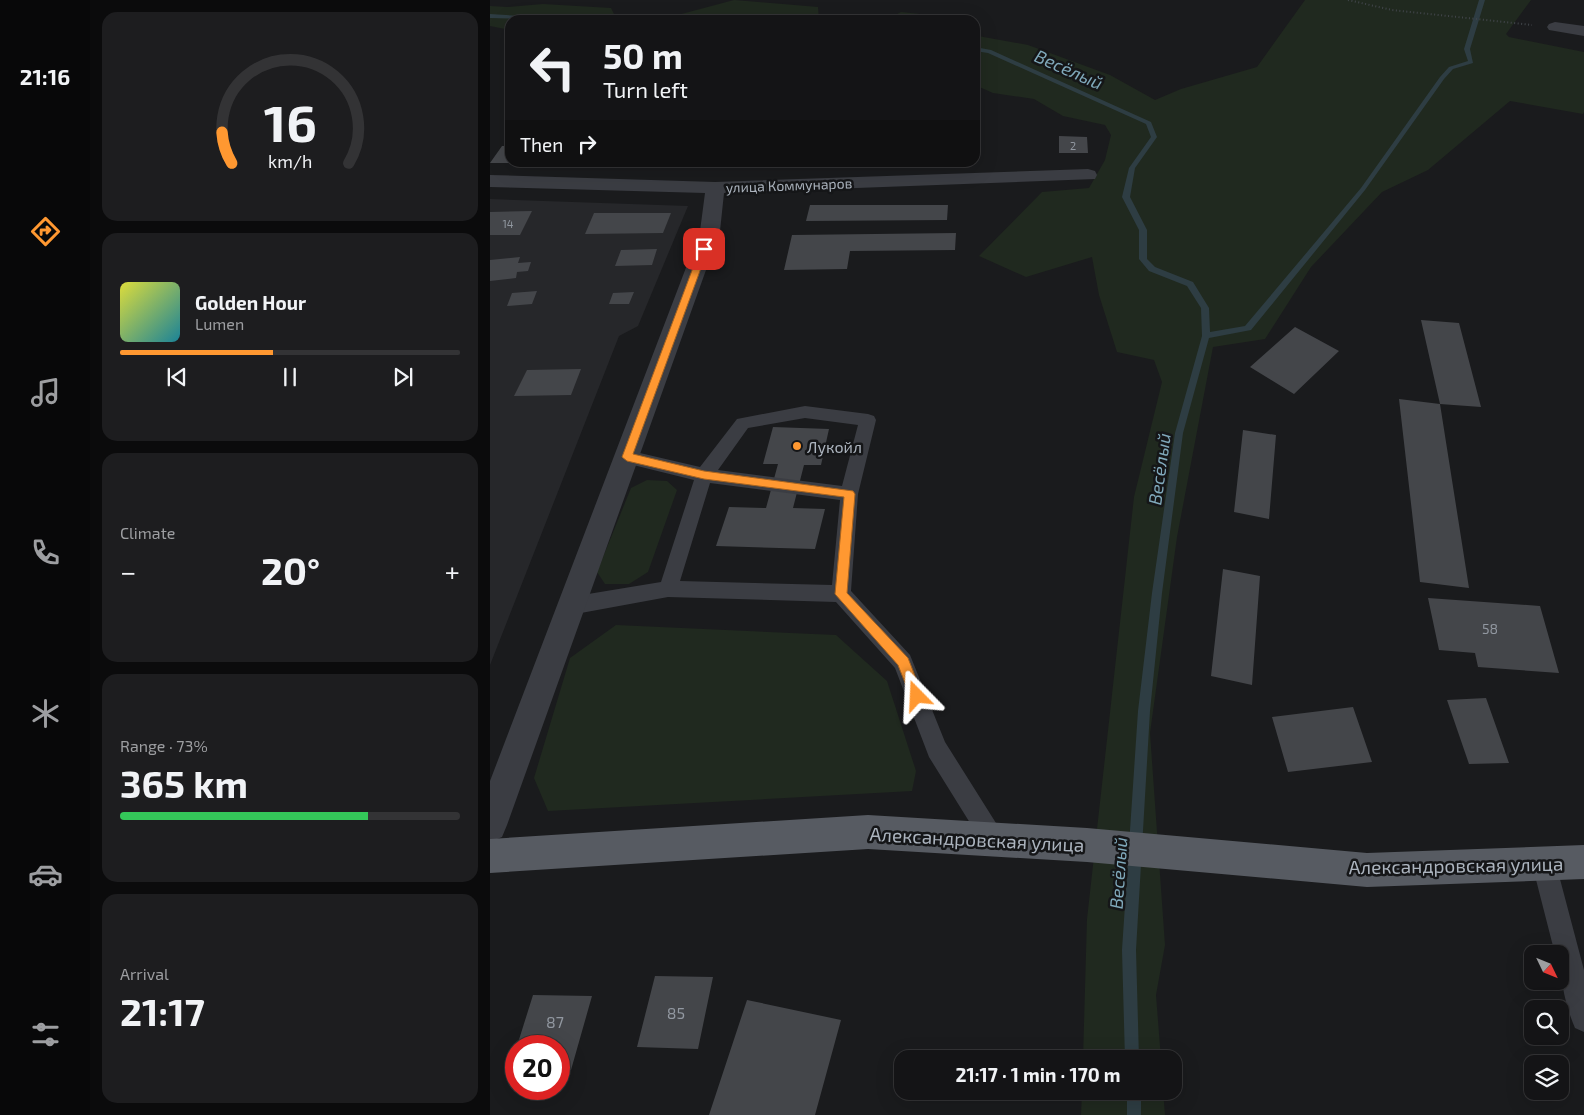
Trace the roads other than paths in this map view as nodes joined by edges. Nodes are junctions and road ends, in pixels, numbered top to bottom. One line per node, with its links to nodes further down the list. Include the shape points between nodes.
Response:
1 (1555, 26): 2 (street)
2 (1584, 31)
3 (1088, 175): 5 (street, улица Коммунаров)
4 (490, 181): 5 (street, улица Коммунаров)
5 (715, 188): 6 (street, via 710,231)
6 (627, 457): 7 (lane); 11 (street)
7 (704, 475): 8 (lane); 8 (lane, via 743,422 805,412 868,420); 9 (lane)
8 (849, 494): 10 (lane)
9 (668, 588): 10 (lane); 11 (lane)
10 (841, 594): 13 (lane, via 903,662 937,749)
11 (570, 606): 12 (street)
12 (490, 825)
13 (993, 840): 14 (main road, Александровская улица, via 868,832); 16 (main road, Александровская улица, via 1087,845 1367,870)
14 (490, 856)
15 (1584, 862): 16 (main road, Александровская улица)
16 (1544, 864): 17 (lane)
17 (1584, 1019)

